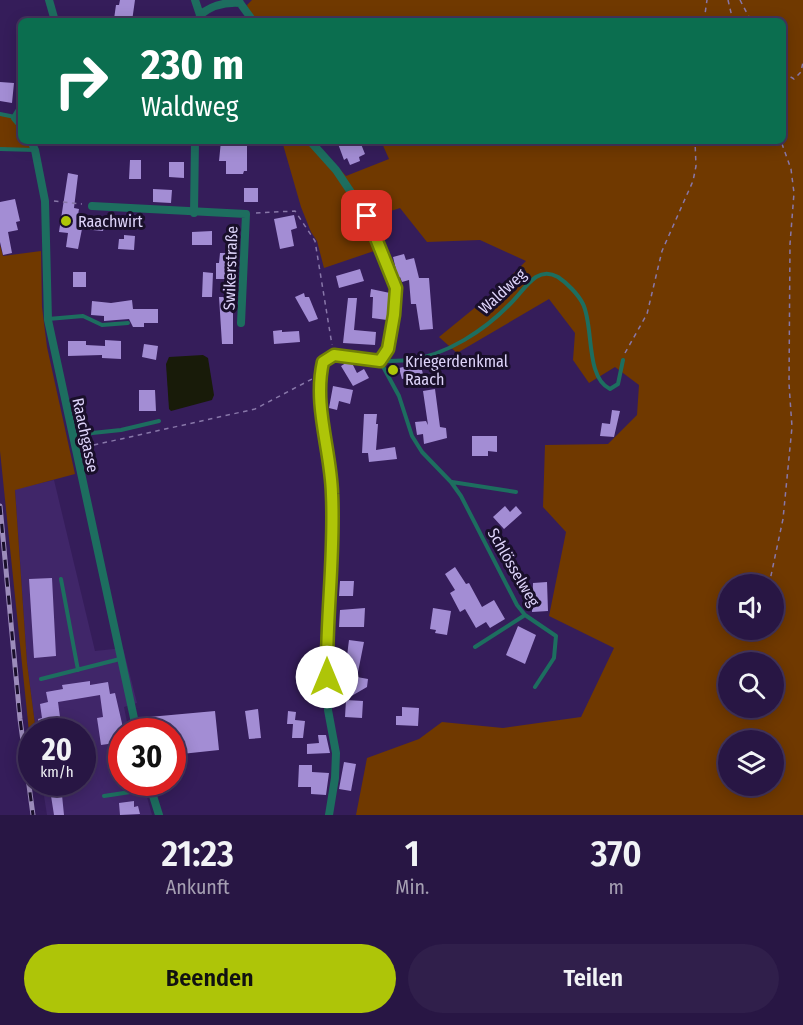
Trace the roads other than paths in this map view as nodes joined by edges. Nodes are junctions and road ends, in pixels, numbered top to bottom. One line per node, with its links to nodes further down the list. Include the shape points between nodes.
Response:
1 (49, 0): 4 (street)
2 (195, 0): 5 (street)
3 (241, 1): 5 (street, via 208,8); 6 (street)
4 (54, 18)
5 (200, 18)
6 (251, 18)
7 (18, 113): 9 (street)
8 (0, 114): 9 (lane)
9 (15, 118): 10 (street)
10 (18, 122)
11 (32, 144): 15 (street, Raachgasse)
12 (195, 144): 17 (street)
13 (313, 144): 22 (street, via 367,216 396,288 388,349)
14 (0, 149): 15 (lane)
15 (35, 150): 18 (street, Raachgasse, via 45,201)
16 (92, 206): 17 (street)
17 (194, 213): 20 (street, Swikerstraße, via 246,214)
18 (48, 320): 19 (lane, via 83,316 102,325); 24 (street, Raachgasse)
19 (128, 323)
20 (241, 323)
21 (623, 360): 22 (lane, Waldweg, via 618,384 604,386 594,363 583,303 565,282 545,273 535,277 498,317 445,350 409,360)
22 (380, 361): 25 (lane, Schlösselweg, via 399,396 412,436); 39 (street, Waldweg, via 334,355 323,362 320,374 322,431 332,492 327,660 328,710 336,753)
23 (159, 422): 24 (lane)
24 (72, 435): 30 (street, Raachgasse)
25 (451, 482): 26 (lane); 28 (lane, Schlösselweg)
26 (516, 492)
27 (61, 579): 31 (lane)
28 (525, 615): 29 (lane); 33 (lane, Schlösselweg, via 556,636 554,658)
29 (475, 648)
30 (120, 659): 31 (lane); 34 (street, Raachgasse)
31 (78, 670): 32 (lane)
32 (41, 679)
33 (535, 687)
34 (134, 718)
35 (108, 795): 36 (lane)
36 (104, 796)
37 (153, 796): 38 (street)
38 (159, 815)
39 (329, 815)

